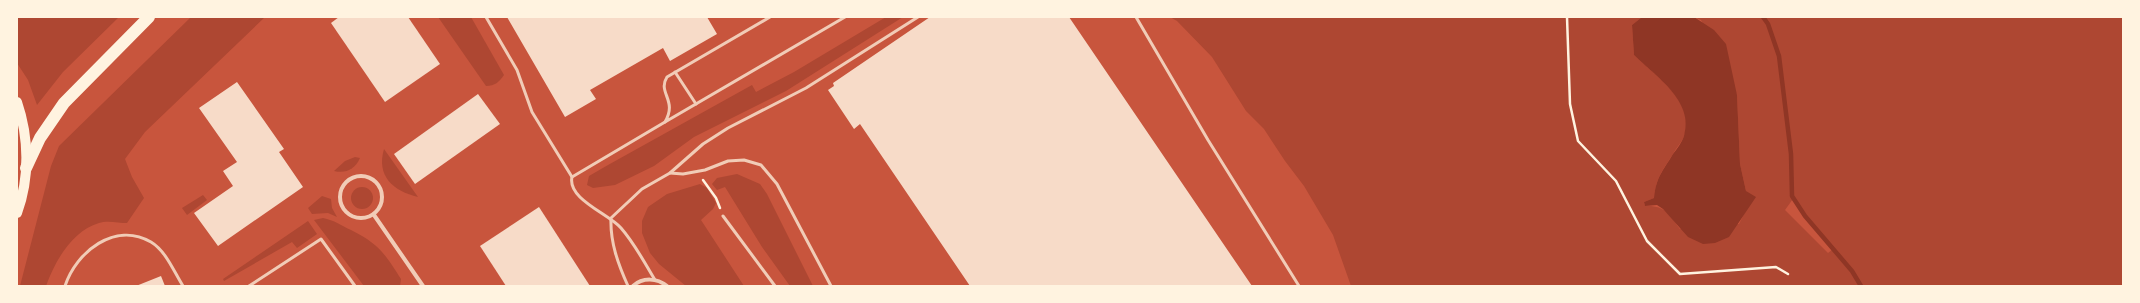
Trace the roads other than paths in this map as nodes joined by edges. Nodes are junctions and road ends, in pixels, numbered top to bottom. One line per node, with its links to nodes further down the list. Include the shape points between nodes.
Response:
1 (149, 17): 11 (highway, via 64,102 40,138)
2 (486, 17): 13 (lane, via 517,70 532,112)
3 (770, 17): 7 (lane)
4 (844, 17): 9 (lane)
5 (918, 17): 12 (lane, via 806,88 728,128 703,144)
6 (1136, 17): 29 (lane, via 1208,140)
7 (675, 72): 9 (lane); 10 (lane, via 663,83 670,107)
8 (17, 102): 11 (main road, via 24,131)
9 (696, 104): 10 (lane)
10 (665, 122): 13 (lane)
11 (26, 168): 14 (main road, via 23,196)
12 (670, 173): 17 (lane, via 642,189); 28 (lane, via 683,174 739,160 761,165 777,184)
13 (572, 177): 17 (lane, via 573,186 581,198)
14 (17, 213)
15 (374, 215): 15 (street, via 361,219 343,208 340,194 347,182 360,176 375,180 380,186 383,194 382,203); 23 (street)
16 (723, 216): 27 (lane)
17 (610, 218): 18 (lane, via 634,245); 24 (lane, via 612,243)
18 (655, 280): 25 (street, via 644,280); 26 (street)
19 (65, 286): 20 (lane, via 76,262 85,252 113,236 126,234 142,238 160,249)
20 (183, 286)
21 (249, 286): 22 (lane, via 321,239)
22 (355, 286)
23 (423, 286)
24 (628, 286)
25 (633, 286)
26 (668, 286)
27 (775, 286)
28 (831, 286)
29 (1299, 286)

